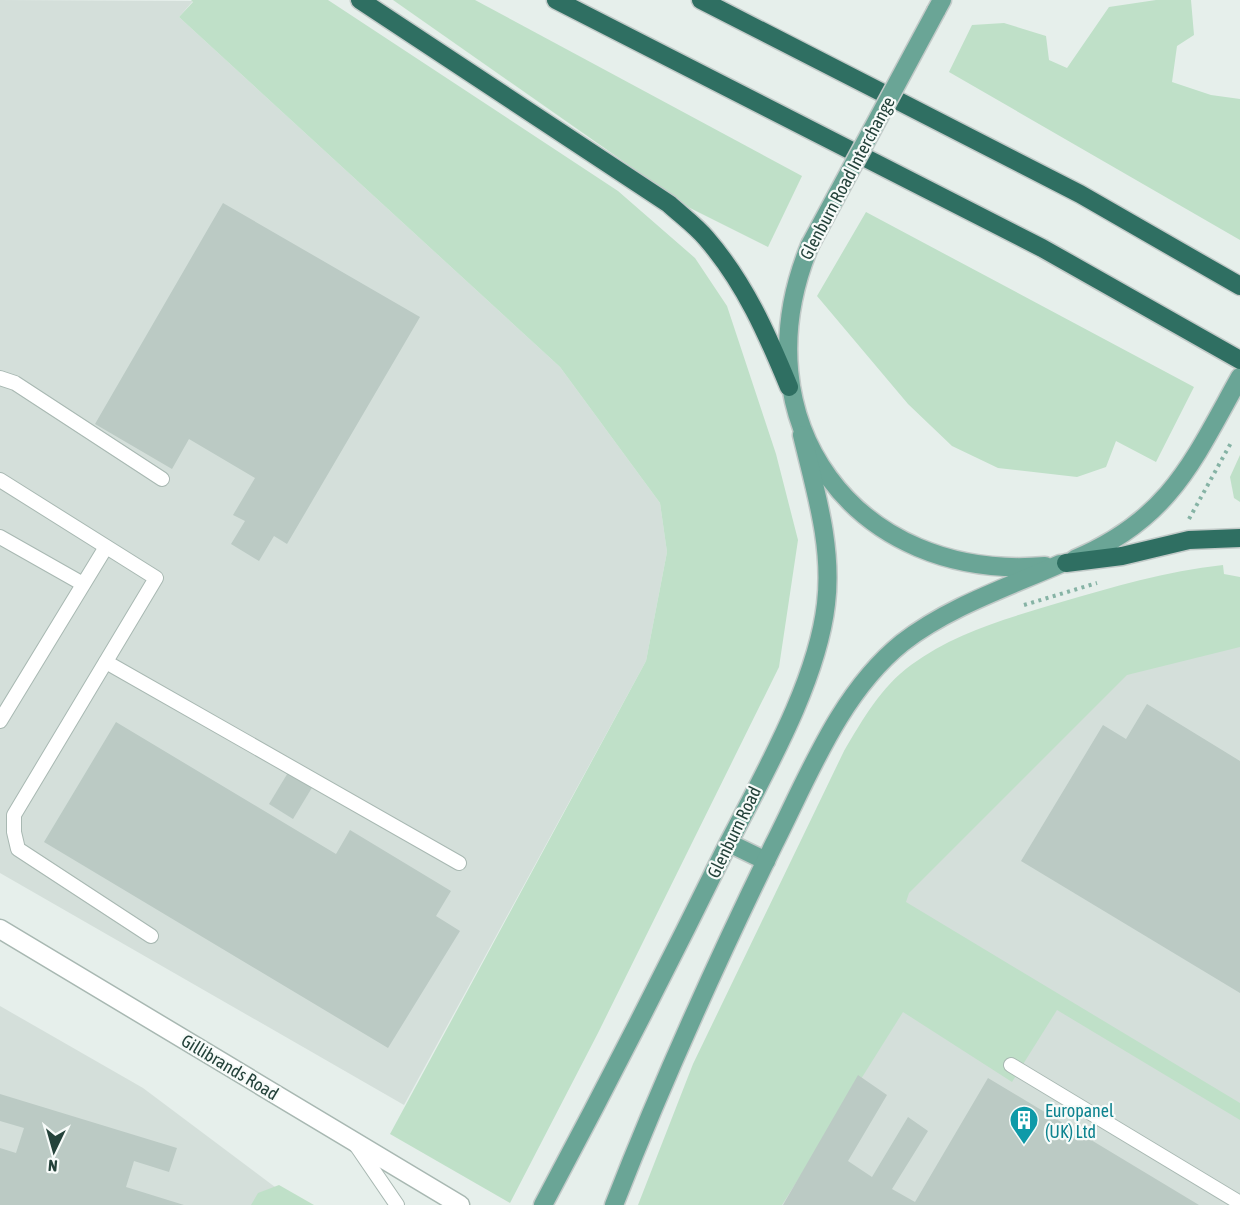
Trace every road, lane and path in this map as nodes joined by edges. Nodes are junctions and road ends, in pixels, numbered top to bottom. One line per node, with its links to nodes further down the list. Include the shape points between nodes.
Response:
1 (360, 0): 9 (highway, via 600,157 684,217 737,277 762,322)
2 (556, 0): 6 (highway, via 1042,249)
3 (701, 0): 5 (highway, via 1080,194)
4 (939, 5): 9 (main road, Glenburn Road Interchange, bridge, via 810,245 791,298)
5 (1240, 286)
6 (1240, 360)
7 (1240, 377): 18 (main road, Glenburn Road Interchange, via 1182,478 1154,509 1111,541)
8 (0, 378): 12 (lane, via 15,383)
9 (789, 387): 10 (main road, Glenburn Road Interchange)
10 (802, 435): 18 (main road, Glenburn Road Interchange, via 833,485 866,516 908,543 954,562 1001,568); 24 (main road, Glenburn Road, via 825,537 826,606 800,697)
11 (1235, 436): 14 (path)
12 (162, 478)
13 (0, 480): 17 (lane)
14 (1186, 523)
15 (0, 537): 20 (lane)
16 (1240, 538): 18 (highway, via 1189,540 1122,556)
17 (106, 547): 20 (lane); 22 (lane, via 156,578)
18 (1063, 564): 25 (main road, via 951,613 903,643 867,678 830,733)
19 (1103, 581): 21 (path)
20 (83, 584): 23 (lane)
21 (1018, 607)
22 (106, 662): 26 (lane); 28 (lane, via 14,815 14,832 18,849)
23 (0, 721)
24 (729, 843): 25 (main road); 32 (main road, Glenburn Road, via 650,1003)
25 (766, 861): 35 (main road, via 652,1106)
26 (459, 863)
27 (0, 929): 30 (street, Gillibrands Road)
28 (151, 936)
29 (1011, 1065): 31 (lane)
30 (355, 1142): 33 (lane); 34 (street, Gillibrands Road)
31 (1240, 1203)
32 (543, 1204)
33 (397, 1205)
34 (460, 1205)
35 (614, 1205)

